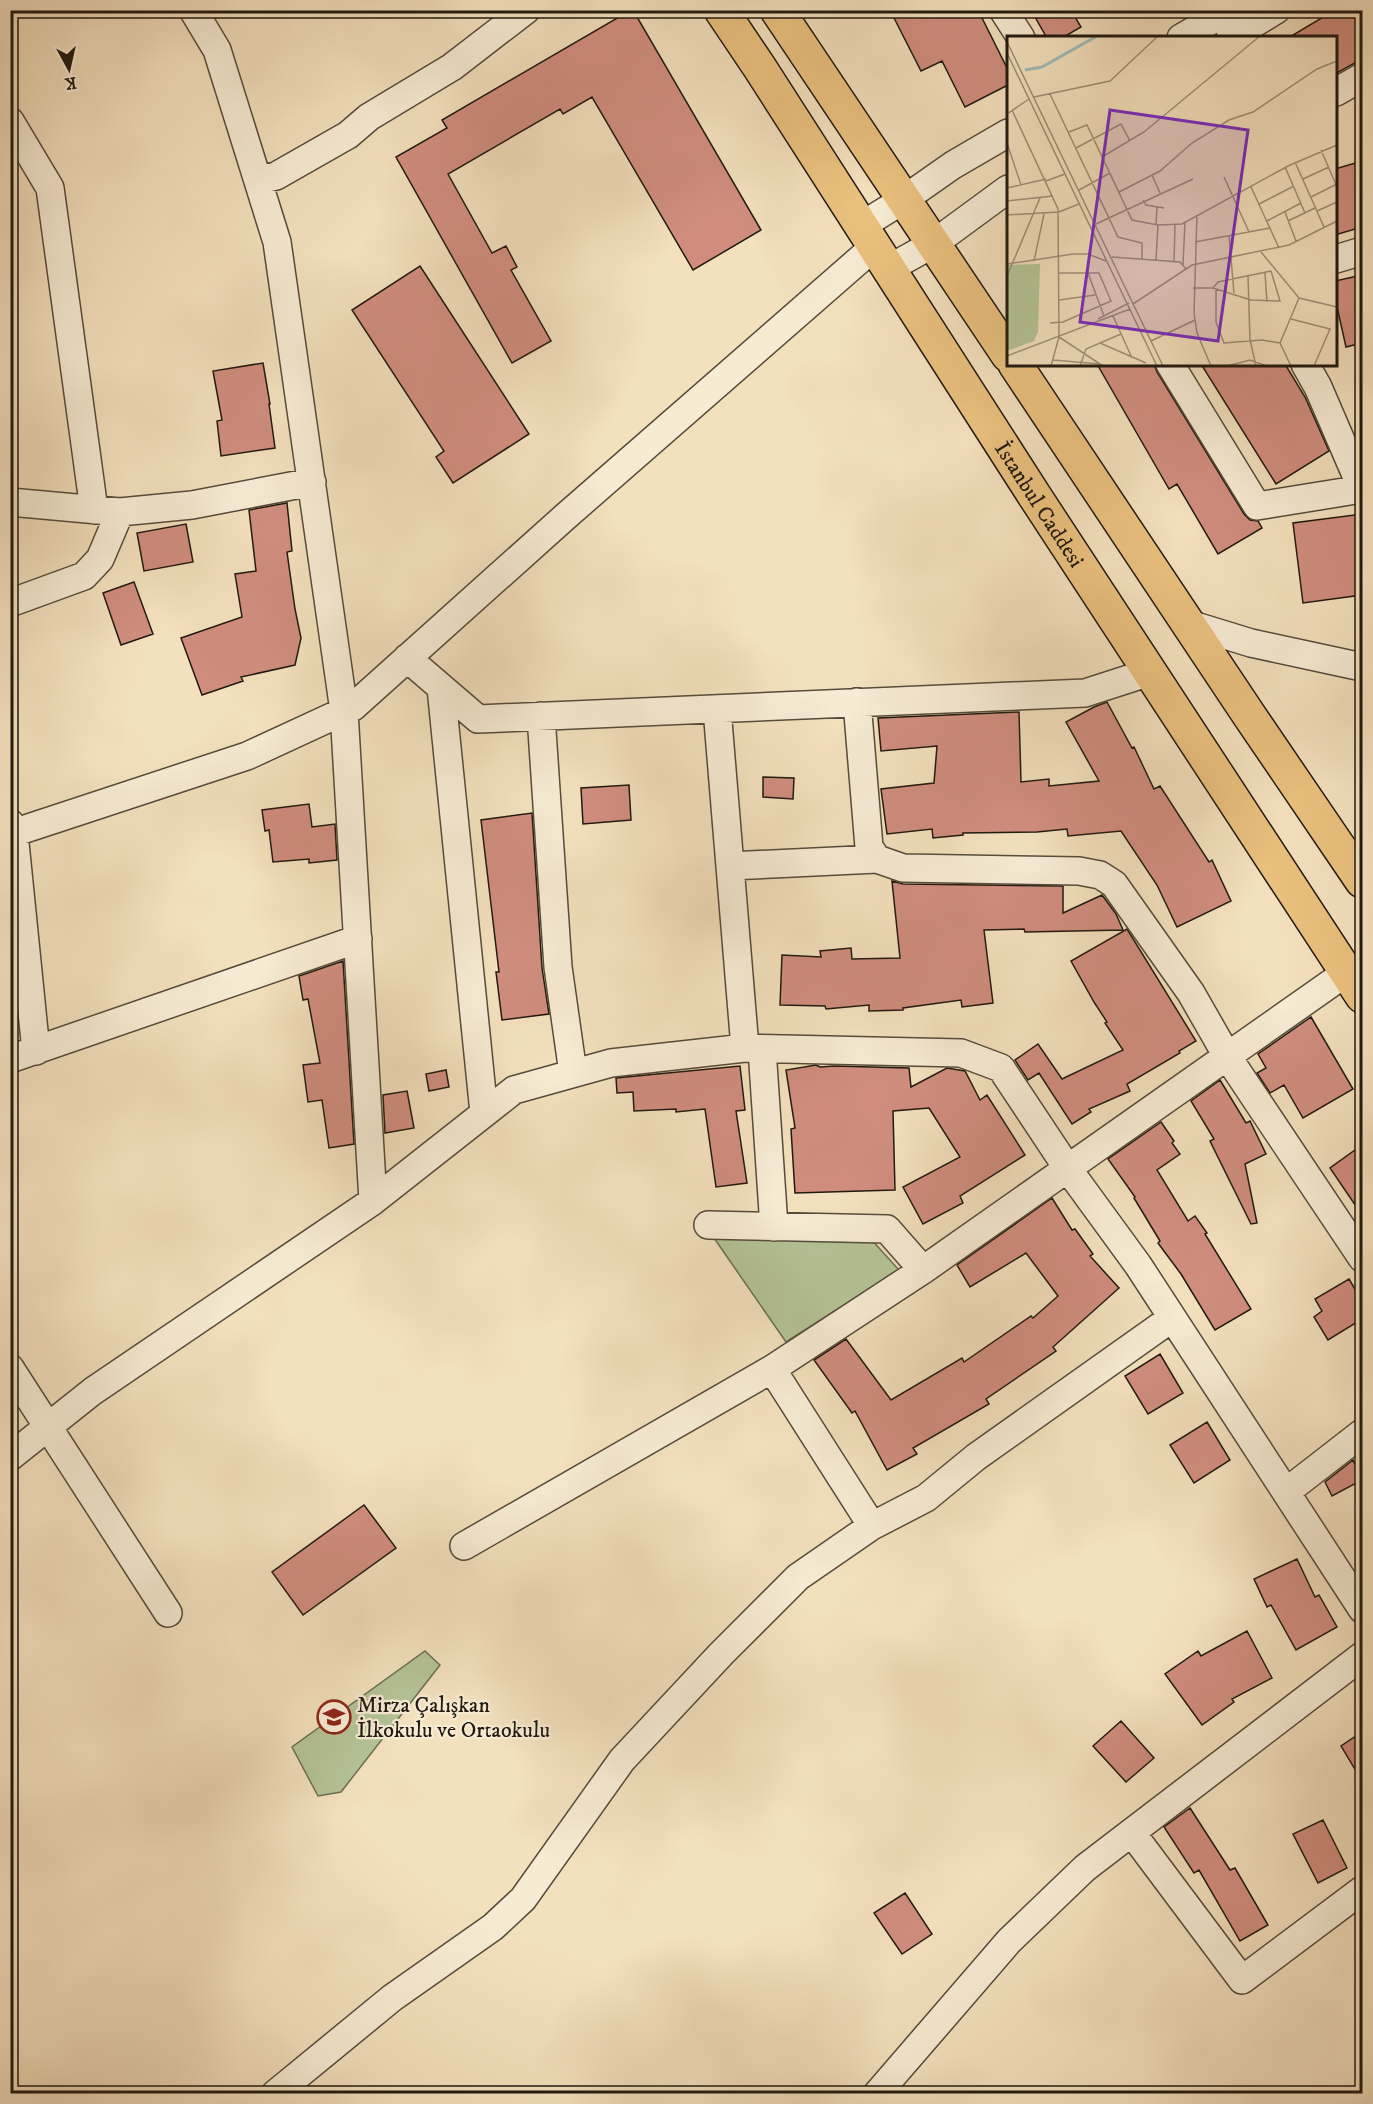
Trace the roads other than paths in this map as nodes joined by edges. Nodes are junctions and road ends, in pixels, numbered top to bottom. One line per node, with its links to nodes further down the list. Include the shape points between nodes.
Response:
1 (193, 10): 15 (street, via 217,50)
2 (526, 10): 15 (street, via 452,67 369,117 348,135 276,176)
3 (721, 10): 19 (main road, İstanbul Caddesi)
4 (777, 10): 17 (main road)
5 (1003, 10): 8 (street)
6 (1229, 10): 9 (street)
7 (1276, 10): 10 (street)
8 (1019, 36)
9 (1184, 36)
10 (1233, 36)
11 (1362, 77): 12 (street)
12 (1337, 91)
13 (10, 121): 29 (street, via 50,188)
14 (1007, 134): 17 (street, via 952,165)
15 (258, 180): 26 (street, via 277,242)
16 (1007, 190): 18 (street)
17 (903, 200): 18 (main road); 19 (street)
18 (933, 244): 19 (street); 22 (main road)
19 (875, 247): 32 (street); 34 (main road, İstanbul Caddesi)
20 (1362, 251): 21 (street)
21 (1337, 258)
22 (1007, 355)
23 (1016, 366): 31 (main road)
24 (1171, 366): 27 (street, via 1257,506)
25 (1306, 366): 27 (street)
26 (312, 482): 29 (street, via 192,505); 38 (street)
27 (1362, 489)
28 (10, 502): 29 (street)
29 (107, 511): 30 (street, via 99,559 84,576)
30 (10, 603)
31 (1189, 624): 33 (street, via 1251,643); 43 (main road)
32 (407, 658): 35 (street); 38 (street)
33 (1362, 667)
34 (1150, 672): 36 (street, via 1084,693); 45 (main road, İstanbul Caddesi)
35 (441, 688): 39 (street, via 478,719); 50 (street)
36 (857, 702): 37 (street); 41 (street, via 868,847)
37 (717, 709): 39 (street); 42 (street)
38 (344, 711): 40 (street, via 247,756); 44 (street)
39 (540, 716): 49 (street, via 558,967)
40 (12, 830): 47 (street)
41 (877, 859): 42 (street); 48 (street, via 903,868 1079,871 1100,875 1114,884 1178,975)
42 (730, 866): 46 (street)
43 (1362, 881)
44 (358, 939): 47 (street); 52 (street)
45 (1354, 984): 48 (street)
46 (753, 1048): 49 (street, via 611,1063); 51 (street, via 961,1053 1000,1068); 54 (street)
47 (23, 1055)
48 (1227, 1056): 51 (street); 55 (street)
49 (573, 1073): 50 (street, via 514,1090)
50 (484, 1113): 52 (street)
51 (1068, 1169): 56 (street); 57 (street)
52 (373, 1201): 60 (street, via 93,1391)
53 (708, 1225): 54 (street)
54 (774, 1227): 56 (street, via 887,1229)
55 (1362, 1258)
56 (923, 1270): 59 (street)
57 (1172, 1318): 63 (street); 64 (street, via 926,1497)
58 (10, 1368): 60 (street)
59 (772, 1368): 64 (street); 65 (street)
60 (48, 1427): 62 (street); 67 (street)
61 (1362, 1433): 63 (street)
62 (10, 1457)
63 (1286, 1492): 66 (street)
64 (872, 1526): 71 (street, via 798,1576 622,1760 523,1899 493,1927 392,1998)
65 (464, 1546)
66 (1362, 1609)
67 (168, 1613)
68 (1362, 1656): 69 (street)
69 (1132, 1833): 70 (street, via 1242,1980); 72 (street, via 1085,1868 1009,1941)
70 (1362, 1890)
71 (275, 2094)
72 (877, 2094)

